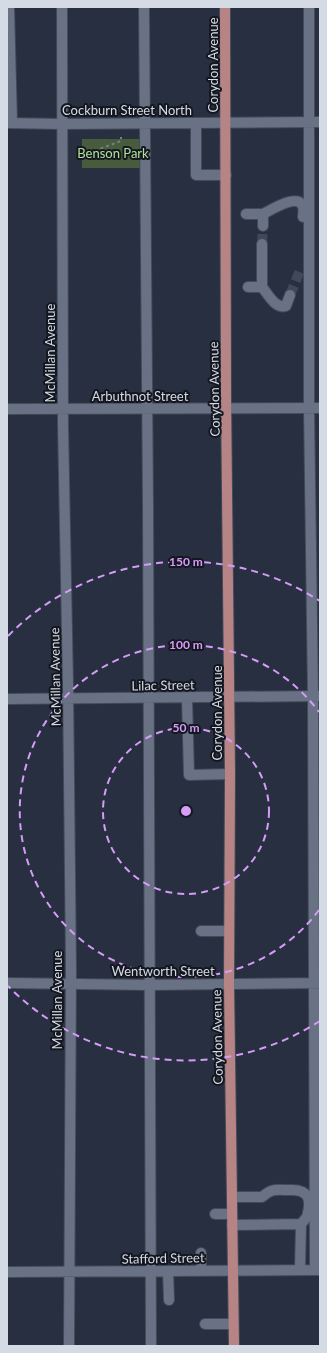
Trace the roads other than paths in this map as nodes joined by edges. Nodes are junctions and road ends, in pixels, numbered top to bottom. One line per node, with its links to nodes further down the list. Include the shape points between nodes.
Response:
1 (9, 7): 8 (street)
2 (62, 7): 11 (street, McMillan Avenue)
3 (144, 7): 9 (street)
4 (225, 7): 10 (main road, Corydon Avenue)
5 (308, 7): 6 (street)
6 (309, 122): 7 (street, Cockburn Street North); 10 (street, Cockburn Street North); 22 (street)
7 (320, 122)
8 (10, 123): 11 (street, Cockburn Street North)
9 (145, 123): 11 (street, Cockburn Street North); 12 (street, Cockburn Street North); 25 (street)
10 (226, 123): 12 (street, Cockburn Street North); 13 (main road, Corydon Avenue)
11 (62, 124): 27 (street, McMillan Avenue)
12 (196, 124): 13 (street, via 196,175)
13 (226, 175): 26 (main road, Corydon Avenue)
14 (246, 214): 15 (street)
15 (263, 214): 16 (street); 18 (street, via 290,201 300,202 303,206 304,261)
16 (263, 226)
17 (262, 244): 20 (street)
18 (301, 268)
19 (248, 287): 20 (street)
20 (262, 287): 21 (street, via 278,306 286,306)
21 (290, 295)
22 (308, 408): 23 (street, Arbuthnot Street); 26 (street, Arbuthnot Street); 29 (street)
23 (320, 408)
24 (7, 409): 27 (street, Arbuthnot Street)
25 (148, 409): 26 (street, Arbuthnot Street); 27 (street, Arbuthnot Street); 33 (street)
26 (227, 409): 28 (main road, Corydon Avenue)
27 (63, 410): 32 (street, McMillan Avenue)
28 (230, 696): 29 (street, Lilac Street); 30 (street, Lilac Street); 34 (main road, Corydon Avenue)
29 (316, 696): 38 (street)
30 (187, 698): 33 (street, Lilac Street); 34 (street, via 189,775)
31 (7, 699): 32 (street, Lilac Street)
32 (68, 699): 33 (street, Lilac Street); 39 (street, McMillan Avenue)
33 (149, 699): 41 (street)
34 (230, 774): 36 (main road, Corydon Avenue)
35 (201, 931): 36 (street)
36 (230, 931): 40 (main road, Corydon Avenue)
37 (7, 983): 39 (street, Wentworth Street)
38 (317, 983): 40 (street, Wentworth Street); 51 (street)
39 (70, 984): 41 (street, Wentworth Street); 55 (street, McMillan Avenue)
40 (229, 984): 41 (street, Wentworth Street); 42 (main road, Corydon Avenue)
41 (149, 985): 52 (street)
42 (232, 1197): 44 (main road, Corydon Avenue); 45 (street, via 262,1197 271,1190 302,1191 308,1199 308,1213)
43 (215, 1214): 44 (street)
44 (232, 1214): 46 (main road, Corydon Avenue)
45 (301, 1224): 46 (street); 50 (street)
46 (232, 1225): 49 (main road, Corydon Avenue)
47 (201, 1253): 48 (street)
48 (201, 1270): 49 (street, Stafford Street); 53 (street, Stafford Street)
49 (233, 1270): 50 (street, Stafford Street); 58 (main road, Corydon Avenue)
50 (300, 1270): 51 (street, Stafford Street)
51 (318, 1270)
52 (152, 1271): 53 (street, Stafford Street); 55 (street, Stafford Street); 60 (street)
53 (168, 1271): 56 (street)
54 (7, 1272): 55 (street, Stafford Street)
55 (69, 1272): 59 (street, McMillan Avenue)
56 (168, 1300)
57 (205, 1324): 58 (street)
58 (233, 1324): 61 (main road, Corydon Avenue)
59 (69, 1346)
60 (151, 1346)
61 (234, 1346)

